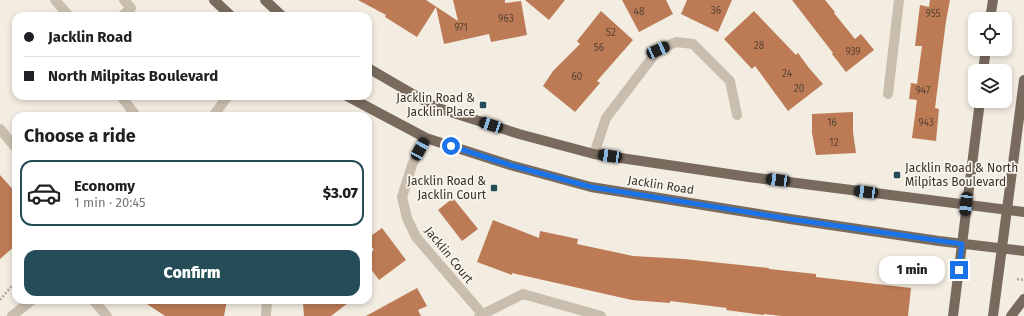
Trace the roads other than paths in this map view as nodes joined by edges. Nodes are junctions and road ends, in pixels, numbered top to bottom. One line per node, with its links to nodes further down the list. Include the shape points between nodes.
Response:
1 (55, 0): 7 (street)
2 (124, 0): 8 (street, via 131,8)
3 (214, 0): 9 (main road)
4 (265, 0): 10 (main road)
5 (899, 0): 14 (street)
6 (993, 0): 11 (main road)
7 (66, 12)
8 (126, 12)
9 (227, 12)
10 (278, 12)
11 (991, 12)
12 (372, 70): 25 (main road, Jacklin Road, via 435,107 519,134)
13 (1024, 80): 27 (main road)
14 (888, 94)
15 (123, 100): 19 (street)
16 (225, 100): 20 (street)
17 (355, 100): 23 (main road, Jacklin Road)
18 (979, 108): 26 (main road)
19 (130, 112)
20 (216, 112)
21 (737, 115): 25 (street, via 730,81 693,44 676,42 658,50 606,118)
22 (0, 129): 24 (street)
23 (426, 138): 29 (main road, Jacklin Road, via 591,187); 36 (street, Jacklin Court, via 412,165 402,197 407,218 416,237)
24 (12, 143)
25 (594, 154): 26 (main road, Jacklin Road, via 749,177)
26 (966, 204): 27 (main road, Jacklin Road); 29 (main road)
27 (1006, 210): 28 (main road, Jacklin Road); 30 (main road)
28 (1024, 212)
29 (962, 244): 30 (main road, Jacklin Road); 41 (main road)
30 (1002, 248): 31 (main road, Jacklin Road); 42 (main road)
31 (1024, 251)
32 (1024, 300): 43 (main road)
33 (27, 304): 37 (street)
34 (96, 304): 38 (street)
35 (267, 304): 39 (street)
36 (482, 315): 40 (street, via 523,294)
37 (12, 316)
38 (107, 316)
39 (266, 316)
40 (601, 316)
41 (953, 316)
42 (993, 316)
43 (1011, 316)

